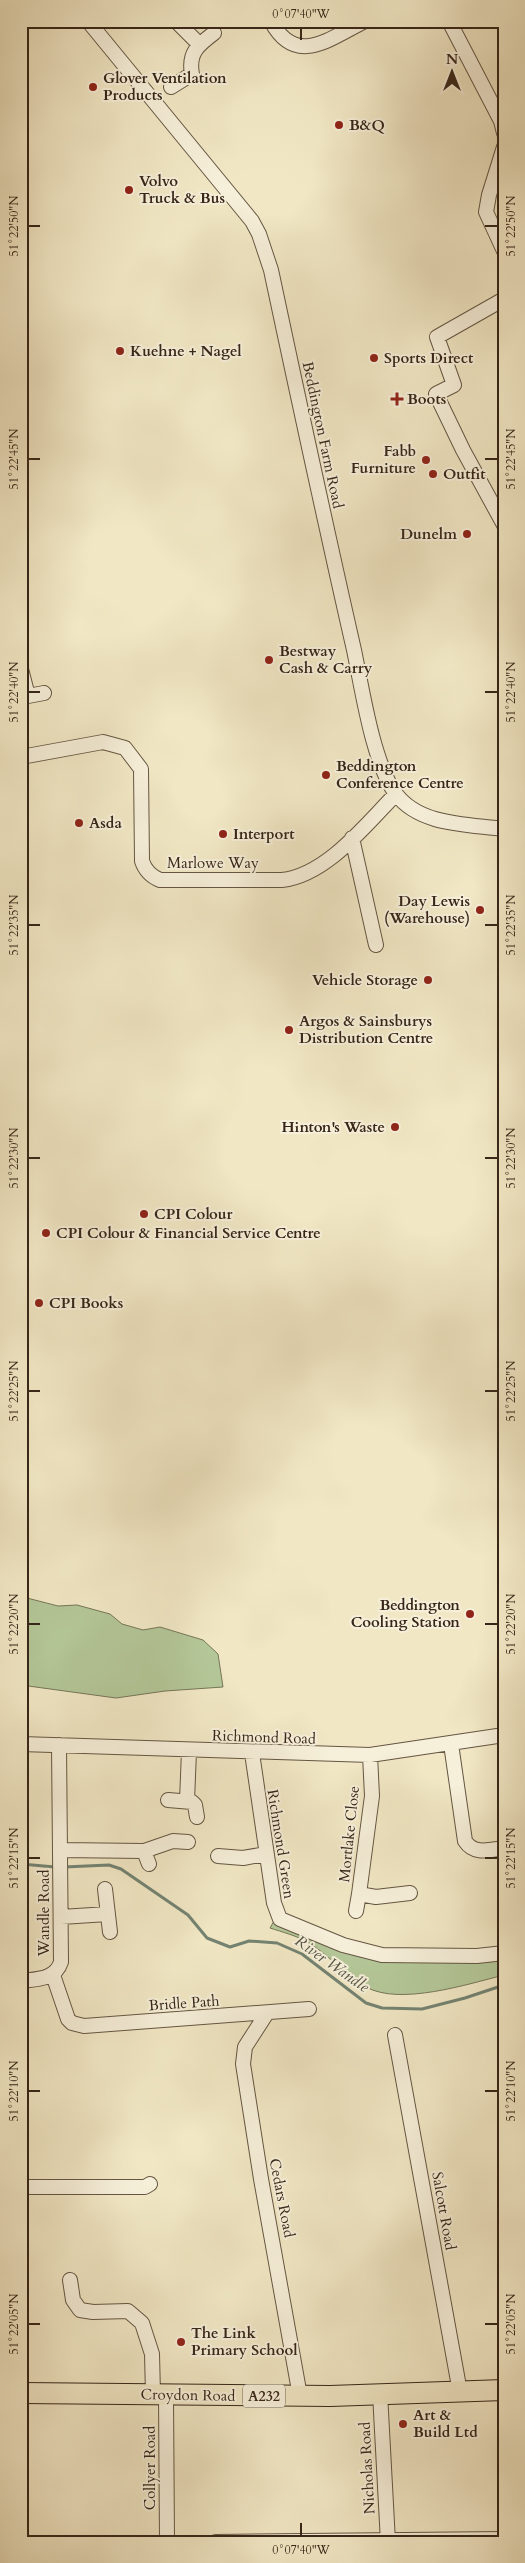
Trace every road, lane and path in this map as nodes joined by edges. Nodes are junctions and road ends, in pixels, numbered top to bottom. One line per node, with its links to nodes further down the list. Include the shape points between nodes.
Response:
1 (88, 21): 17 (street, Beddington Farm Road, via 260,234 271,270 378,755)
2 (176, 21): 7 (street)
3 (271, 21): 4 (street, via 282,38 303,48)
4 (365, 21)
5 (449, 21): 9 (street)
6 (214, 33): 7 (street)
7 (199, 44): 8 (street, via 190,63 192,74)
8 (171, 87)
9 (504, 133)
10 (504, 147): 11 (street, via 486,212)
11 (504, 251)
12 (504, 300): 13 (street, via 437,337 454,385 436,394 462,450)
13 (502, 521)
14 (21, 669): 15 (street, via 28,696)
15 (44, 694)
16 (21, 757): 19 (street, Marlowe Way, via 97,742 125,748 140,769 142,861 152,877 160,880 282,880 300,877 316,869)
17 (396, 794): 18 (street, Beddington Farm Road, via 430,819); 19 (street, Marlowe Way)
18 (504, 829)
19 (352, 838): 20 (street)
20 (376, 945)
21 (504, 1736): 23 (street, Richmond Road)
22 (21, 1744): 24 (street, Richmond Road)
23 (451, 1744): 27 (street, Richmond Road); 32 (street, via 464,1840 478,1851)
24 (59, 1745): 25 (street, Richmond Road); 33 (street, Wandle Road)
25 (189, 1751): 26 (street, Richmond Road); 29 (street)
26 (252, 1753): 27 (street, Richmond Road); 34 (street, Richmond Green)
27 (370, 1755): 38 (street, Mortlake Close, via 372,1796)
28 (168, 1800): 29 (street)
29 (187, 1801): 30 (street, via 195,1805)
30 (197, 1817)
31 (188, 1842): 33 (street, via 173,1841 147,1857)
32 (504, 1848)
33 (61, 1854): 41 (street, Wandle Road)
34 (266, 1854): 35 (street, via 244,1858); 43 (street, Richmond Green, via 279,1916 343,1945 382,1955)
35 (218, 1856)
36 (105, 1889): 40 (street)
37 (410, 1893): 38 (street, Mortlake Close, via 376,1897)
38 (359, 1894): 39 (street)
39 (356, 1911)
40 (108, 1914): 41 (street); 42 (street)
41 (61, 1916): 44 (street, Wandle Road, via 61,1962)
42 (110, 1932)
43 (504, 1954)
44 (53, 1975): 45 (street); 48 (street, Wandle Road)
45 (21, 1981)
46 (309, 2009): 47 (street, Bridle Path)
47 (268, 2013): 48 (street, Bridle Path, via 84,2026 72,2023); 58 (street, Cedars Road, via 245,2047 243,2064)
48 (66, 2016)
49 (395, 2035): 54 (street, Salcott Road)
50 (150, 2184): 51 (street, via 145,2187)
51 (21, 2187)
52 (70, 2280): 57 (street, Collyer Road, via 73,2300 80,2310 128,2312 142,2323 152,2354)
53 (504, 2390): 54 (highway, Croydon Road / A232)
54 (460, 2392): 56 (highway, Croydon Road / A232)
55 (21, 2393): 57 (highway, Croydon Road / A232)
56 (380, 2393): 58 (highway, Croydon Road / A232); 60 (street, Nicholas Road)
57 (159, 2394): 58 (highway, Croydon Road / A232); 61 (street, Collyer Road)
58 (300, 2396)
59 (504, 2539): 60 (street)
60 (387, 2541): 62 (street)
61 (167, 2542)
62 (216, 2542)

